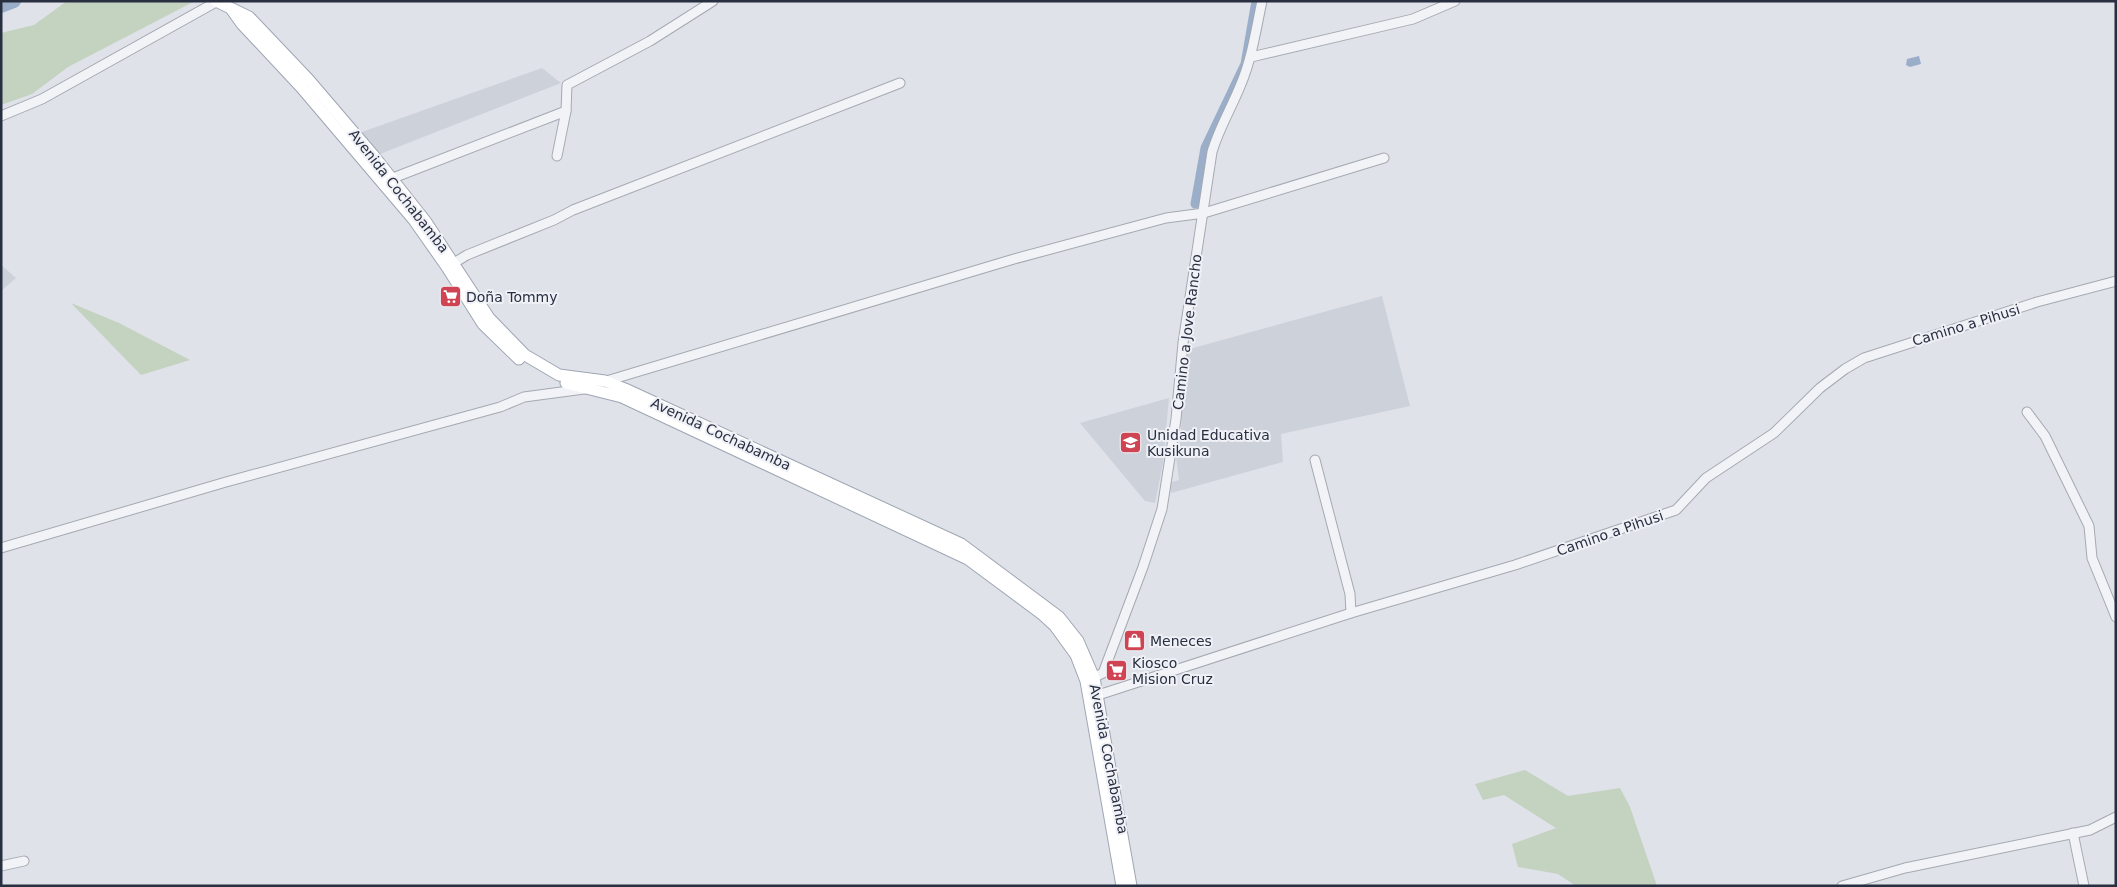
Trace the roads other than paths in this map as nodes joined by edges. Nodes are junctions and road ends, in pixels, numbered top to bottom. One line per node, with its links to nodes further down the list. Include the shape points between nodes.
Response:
1 (216, 1): 8 (street, via 42,99); 11 (main road, Avenida Cochabamba, via 232,10)
2 (713, 1): 7 (street, via 650,41 567,85)
3 (1262, 1): 5 (street, Camino a Jove Rancho)
4 (1456, 1): 5 (street, via 1413,19)
5 (1251, 57): 12 (street, Camino a Jove Rancho, via 1212,152)
6 (900, 82): 13 (street, via 573,210)
7 (566, 112): 9 (street); 11 (street)
8 (1, 116)
9 (557, 156)
10 (1384, 158): 12 (street)
11 (389, 181): 13 (main road, Avenida Cochabamba)
12 (1204, 212): 15 (street, via 1166,218 1014,259); 22 (street, Camino a Jove Rancho, via 1162,509 1103,674)
13 (451, 264): 15 (main road, Avenida Cochabamba, via 489,318 525,355 559,374); 16 (main road, Avenida Cochabamba, via 483,324 520,361 556,381)
14 (2116, 281): 20 (street, Camino a Pihusi, via 2037,302 1864,358 1820,388 1774,433 1706,478 1676,510 1516,565)
15 (605, 381): 16 (street); 22 (main road, Avenida Cochabamba, via 971,550 1059,617 1078,641)
16 (591, 388): 19 (street, via 524,397 500,407); 22 (main road, Avenida Cochabamba, via 622,397 954,551 1055,626)
17 (2027, 412): 21 (street, via 2045,436 2089,526 2092,558)
18 (1314, 460): 20 (street, via 1350,594)
19 (1, 548)
20 (1351, 613): 23 (street, Camino a Pihusi)
21 (2116, 617)
22 (1090, 680): 23 (main road, Avenida Cochabamba)
23 (1094, 697): 28 (main road, Avenida Cochabamba); 29 (main road, Avenida Cochabamba)
24 (2116, 817): 25 (street, via 2090,830)
25 (2074, 833): 30 (street, via 1905,868); 31 (street)
26 (24, 861): 27 (street)
27 (1, 866)
28 (1122, 886)
29 (1132, 886)
30 (1842, 886)
31 (2084, 886)

